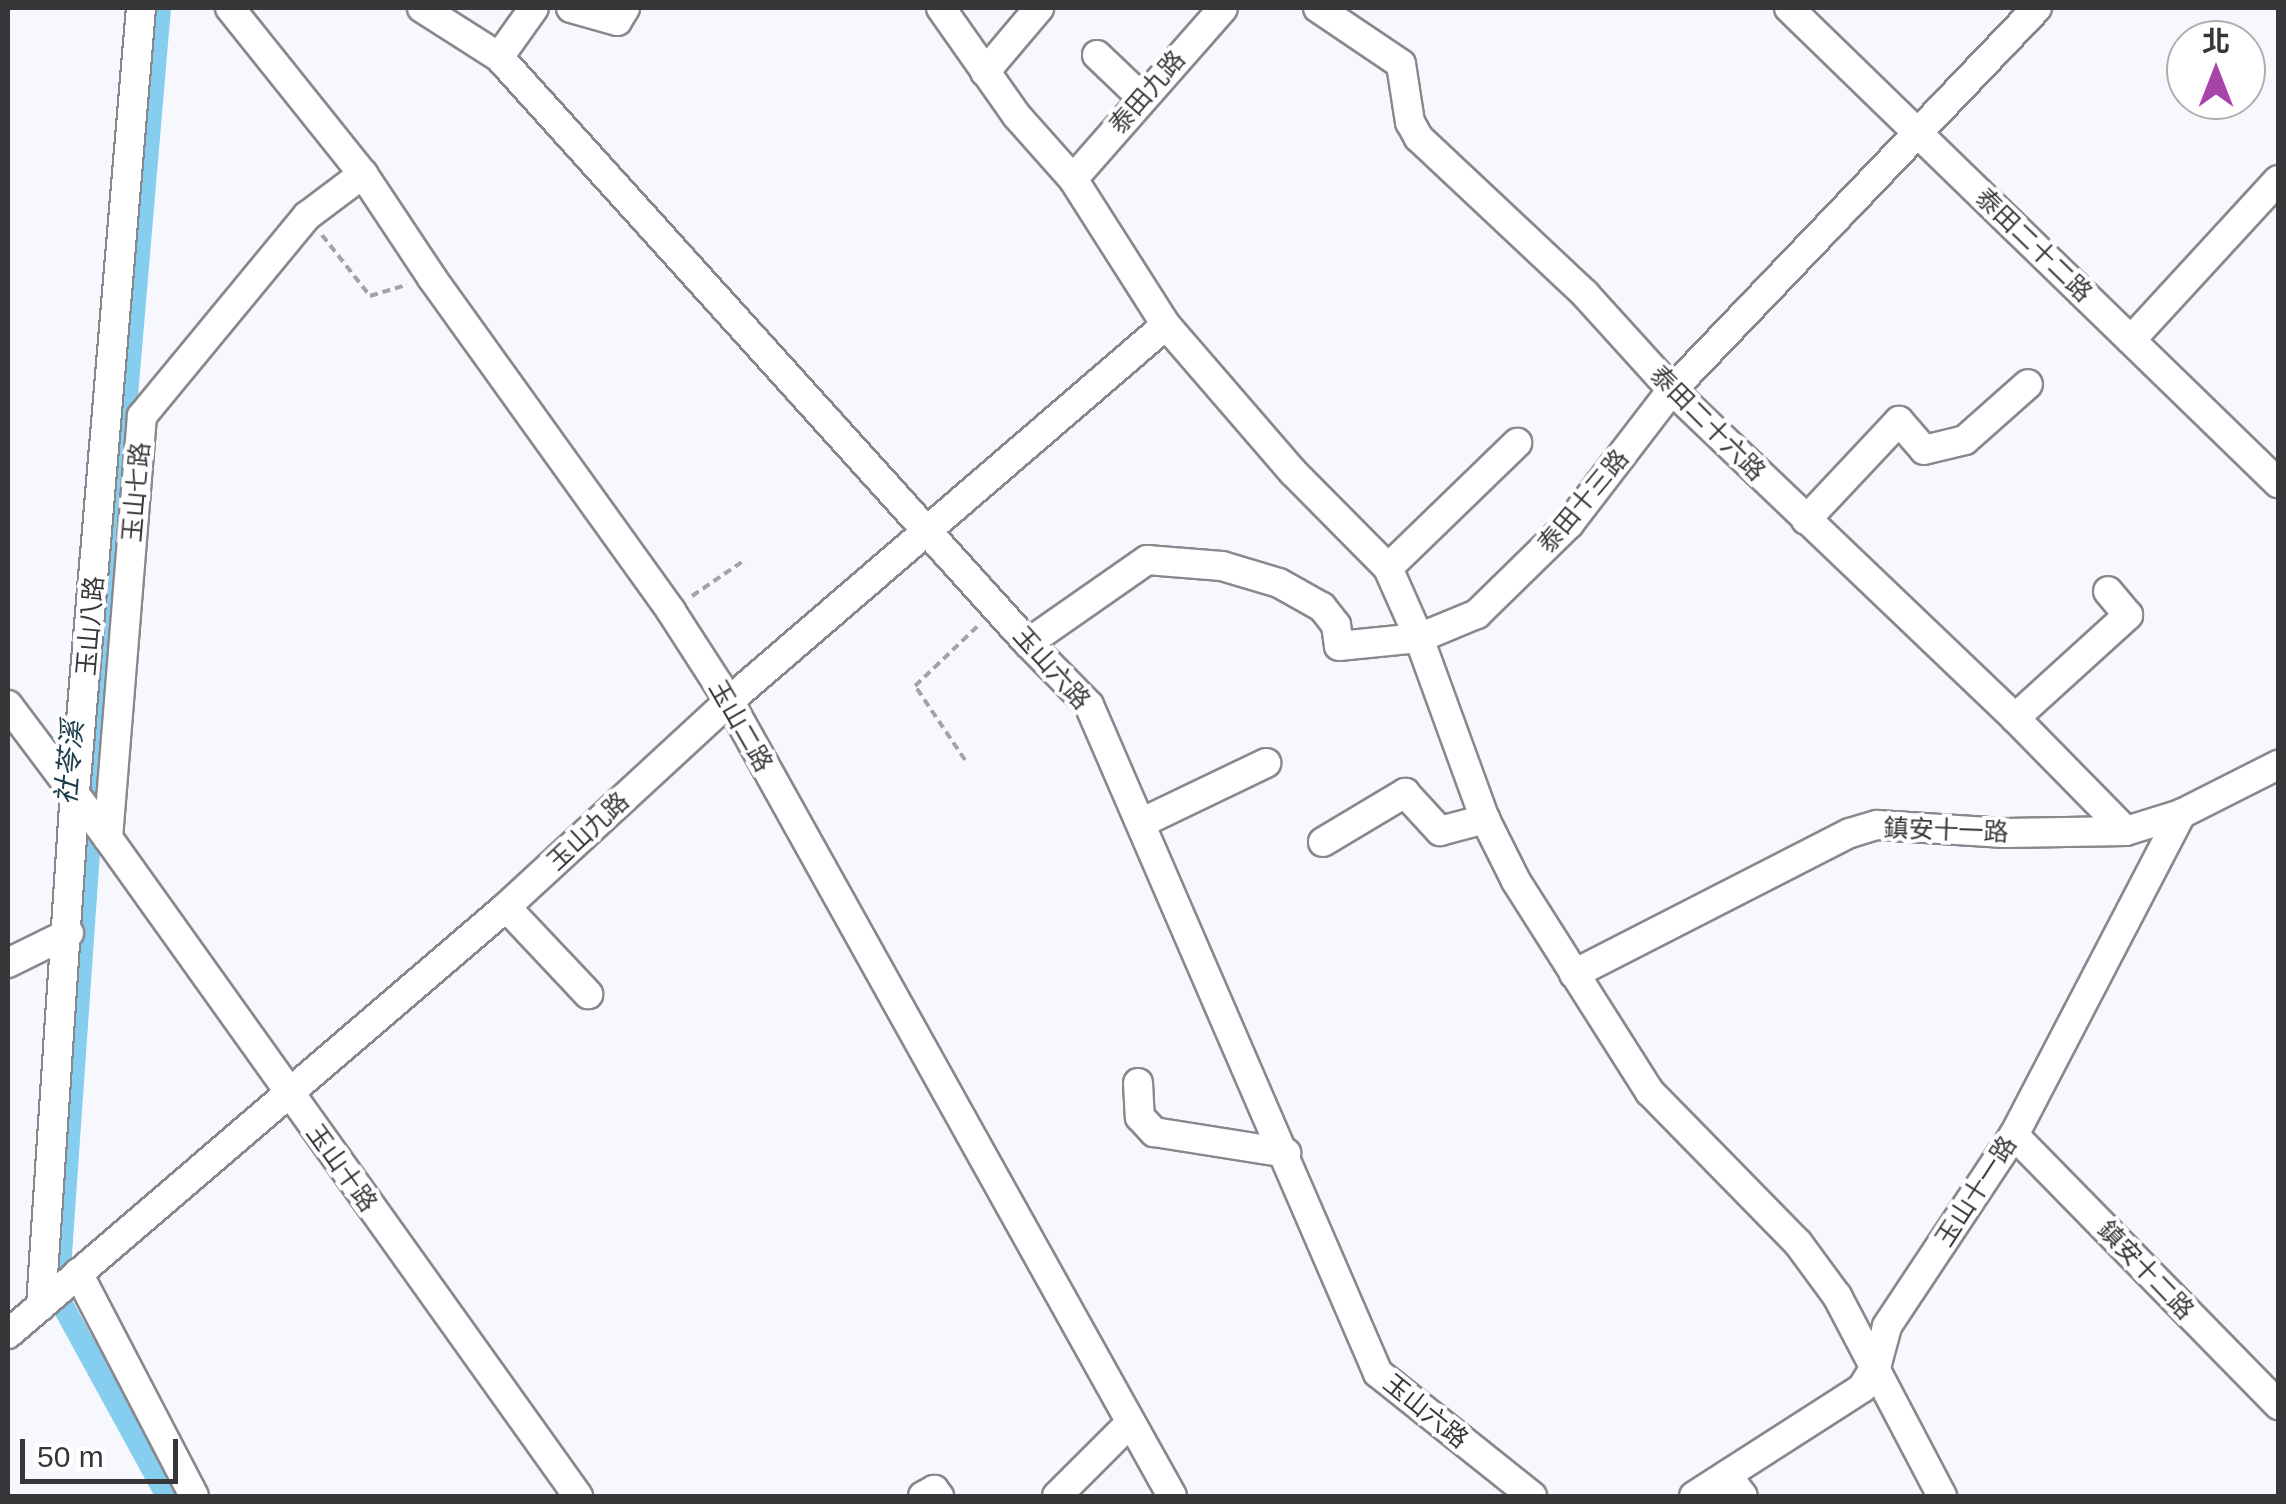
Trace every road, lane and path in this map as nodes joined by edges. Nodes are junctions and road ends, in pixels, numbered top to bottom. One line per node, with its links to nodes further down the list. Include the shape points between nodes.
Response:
1 (141, 8): 44 (street, 玉山八路)
2 (230, 8): 18 (street, 玉山二路)
3 (422, 8): 14 (street, 玉山六路)
4 (534, 8): 14 (street)
5 (571, 8): 6 (street, via 617,21)
6 (625, 8)
7 (941, 8): 15 (street)
8 (1039, 8): 15 (street)
9 (1223, 8): 16 (street, 泰田九路)
10 (1318, 8): 26 (street, 泰田二十六路, via 1401,64 1410,122 1420,138 1585,294)
11 (1789, 8): 17 (street, 泰田二十二路)
12 (2037, 8): 17 (street, 泰田十三路)
13 (1097, 55): 16 (street)
14 (499, 56): 30 (street, 玉山六路)
15 (985, 72): 19 (street)
16 (1142, 96): 19 (street, 泰田九路)
17 (1916, 131): 24 (street, 泰田二十二路); 26 (street, 泰田十三路)
18 (363, 174): 21 (street, 玉山七路); 22 (street, 玉山二路)
19 (1073, 179): 23 (street)
20 (2278, 180): 24 (street)
21 (307, 216): 22 (path, via 370,296); 49 (street, 玉山七路, via 142,416)
22 (432, 278): 35 (street, 玉山二路)
23 (1166, 325): 30 (street, 玉山九路); 32 (street, via 1293,472)
24 (2131, 340): 28 (street, 泰田二十二路)
25 (2028, 384): 29 (street, via 1965,440 1924,450 1898,421)
26 (1672, 390): 29 (street, 泰田二十六路); 36 (street, 泰田十三路, via 1569,524 1504,588 1477,614)
27 (1518, 443): 32 (street)
28 (2278, 483)
29 (1806, 520): 40 (street, 泰田二十六路)
30 (927, 531): 34 (street, 玉山六路); 38 (street, 玉山九路)
31 (746, 559): 35 (path)
32 (1388, 568): 36 (street)
33 (2108, 591): 40 (street, via 2128,615)
34 (998, 607): 37 (street, 玉山六路); 41 (path, via 914,686)
35 (671, 611): 38 (street, 玉山二路)
36 (1420, 638): 37 (street, 泰田十三路, via 1339,646 1336,625 1322,607 1279,582 1222,566 1147,560); 46 (street)
37 (1028, 643): 47 (street, 玉山六路, via 1090,705)
38 (729, 702): 51 (street, 玉山九路); 65 (street, 玉山二路)
39 (8, 705): 44 (street)
40 (2016, 718): 48 (street, 泰田二十六路)
41 (965, 760)
42 (1266, 763): 47 (street)
43 (2278, 765): 45 (street, 鎮安十一路)
44 (75, 792): 49 (street, 玉山十路); 52 (street, 玉山八路)
45 (2181, 814): 48 (street, 鎮安十一路); 58 (street, 玉山十一路)
46 (1485, 819): 50 (street, via 1440,830 1404,793); 54 (street)
47 (1142, 822): 59 (street, 玉山六路)
48 (2126, 831): 54 (street, 鎮安十一路, via 2005,833 1877,824)
49 (108, 838): 57 (street, 玉山十路)
50 (1323, 842)
51 (506, 907): 55 (street); 57 (street, 玉山九路)
52 (68, 933): 53 (street); 61 (street, 玉山八路)
53 (8, 963)
54 (1574, 974): 63 (street, via 1650,1092 1798,1243)
55 (588, 994)
56 (1138, 1083): 59 (street, via 1140,1117 1154,1132)
57 (289, 1093): 60 (street, 玉山九路); 68 (street, 玉山十路)
58 (2014, 1135): 63 (street, 玉山十一路, via 1886,1326); 64 (street, 鎮安十二路)
59 (1286, 1153): 73 (street, 玉山六路, via 1378,1373)
60 (78, 1274): 61 (street, 玉山九路); 67 (street)
61 (47, 1300): 62 (street, 玉山九路)
62 (8, 1334)
63 (1877, 1364): 66 (street, 玉山十一路, via 1862,1388); 75 (street)
64 (2278, 1405)
65 (1129, 1424): 71 (street); 72 (street, 玉山二路)
66 (1735, 1486): 74 (street, 玉山十一路)
67 (194, 1496)
68 (578, 1496)
69 (923, 1496): 70 (street, via 934,1490)
70 (939, 1496)
71 (1057, 1496)
72 (1172, 1496)
73 (1532, 1496)
74 (1694, 1496)
75 (1942, 1496)

